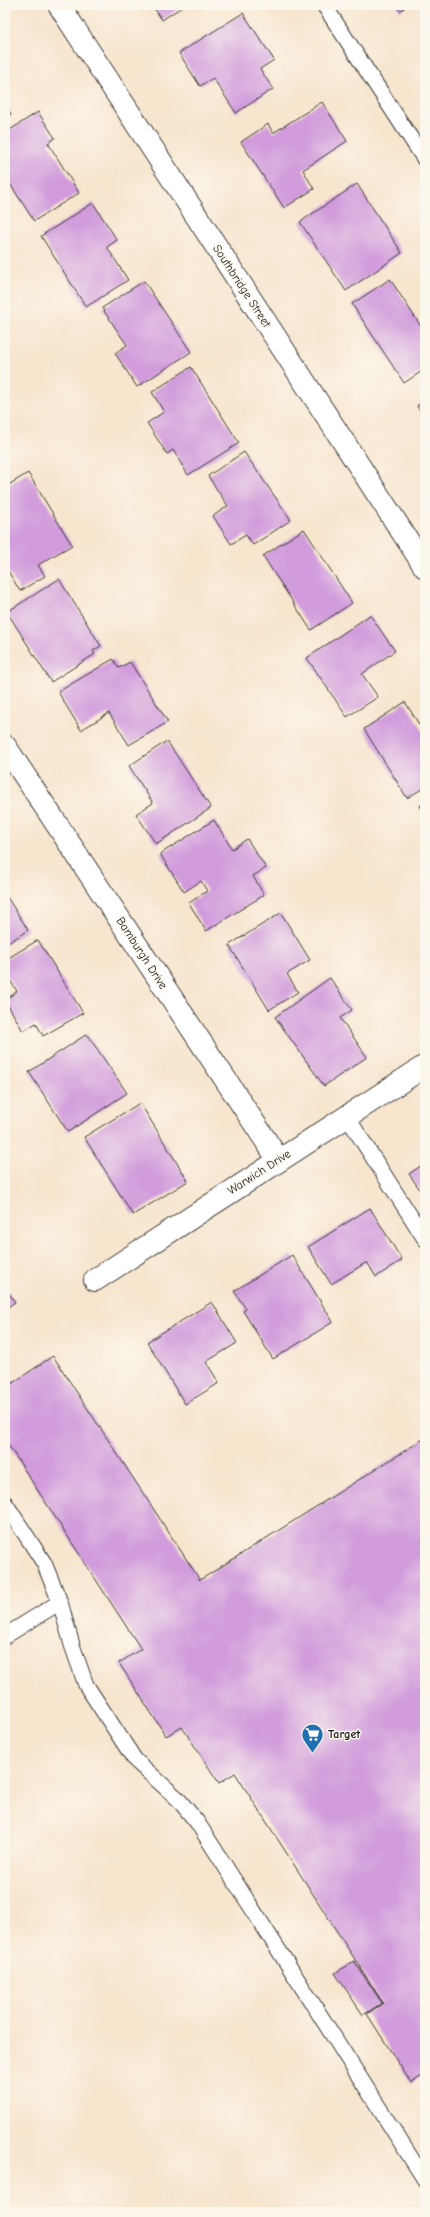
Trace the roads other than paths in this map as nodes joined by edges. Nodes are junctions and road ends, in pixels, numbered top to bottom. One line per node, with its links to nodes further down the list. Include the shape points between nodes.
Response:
1 (59, 5): 4 (street, Southbridge Street)
2 (324, 5): 3 (lane)
3 (425, 160)
4 (425, 567)
5 (5, 746): 8 (street, Bamburgh Drive)
6 (425, 1066): 7 (street, Warwich Drive)
7 (346, 1115): 8 (street, Warwich Drive); 9 (lane)
8 (278, 1159): 10 (street, Warwich Drive)
9 (425, 1239)
10 (95, 1280)
11 (5, 1503): 12 (lane, via 44,1563)
12 (60, 1602): 13 (lane); 14 (lane, via 86,1685 135,1760 178,1799 197,1822)
13 (5, 1636)
14 (425, 2180)

